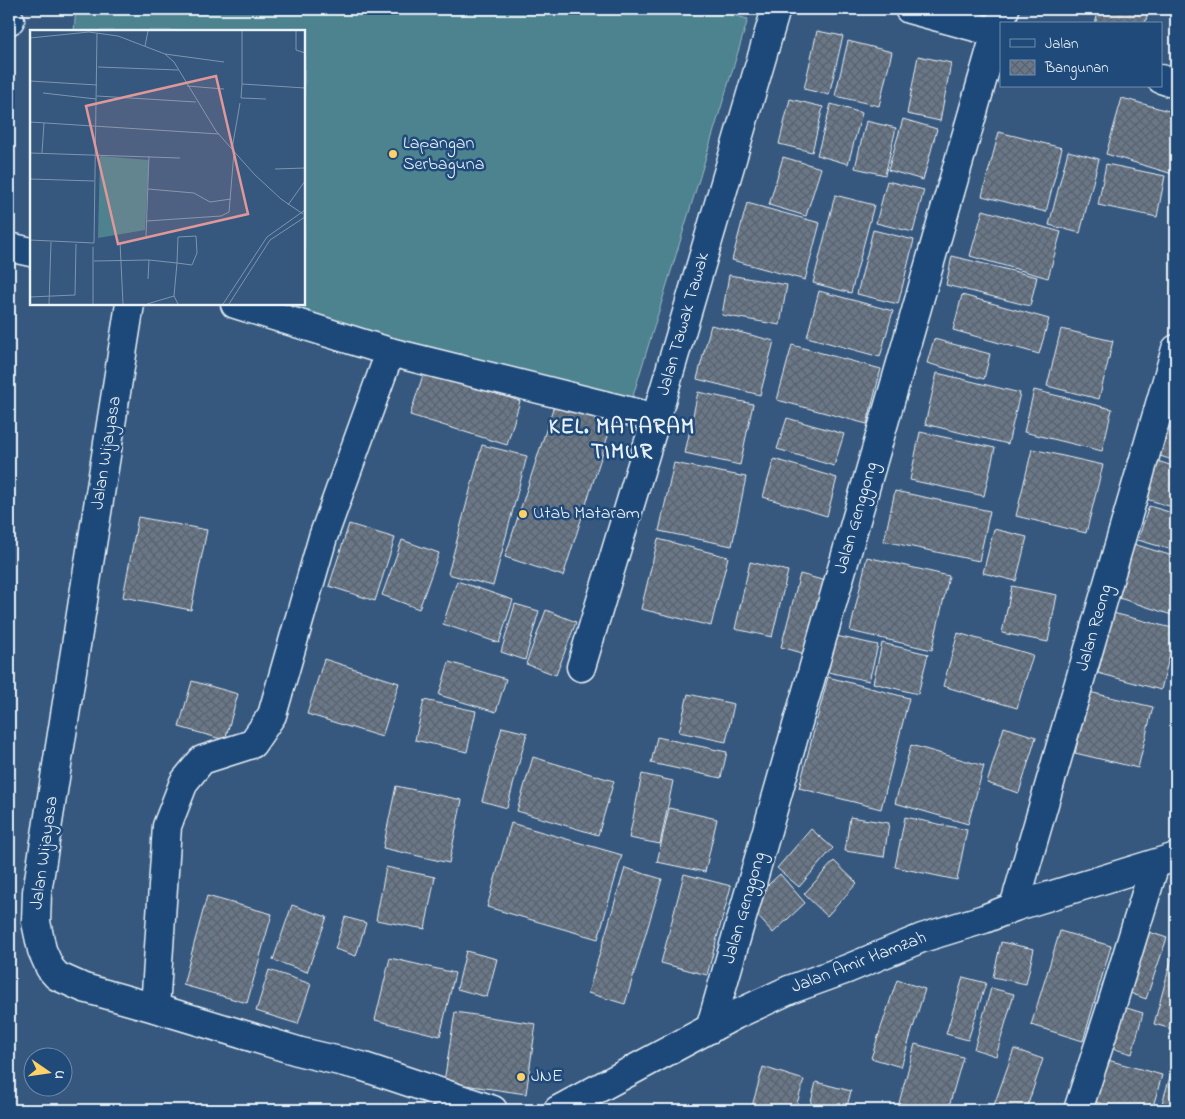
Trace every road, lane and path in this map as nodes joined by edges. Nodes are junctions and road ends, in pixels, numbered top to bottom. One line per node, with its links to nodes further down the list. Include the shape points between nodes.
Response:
1 (776, 9): 11 (street, Jalan Tawak Tawak)
2 (909, 9): 3 (street)
3 (1000, 25)
4 (1000, 28): 16 (street, Jalan Genggong)
5 (1162, 79): 6 (street)
6 (1176, 84)
7 (130, 305): 15 (street, Jalan Wijayasa, via 37,892 36,922 42,950 57,976 84,988)
8 (238, 305): 10 (street)
9 (1176, 348): 14 (street, Jalan Reong)
10 (390, 352): 11 (street); 15 (street, via 323,537 272,716 252,744 202,760 184,782 167,826)
11 (656, 418): 12 (street, Jalan Tawak Tawak)
12 (581, 667)
13 (1165, 860): 14 (street, Jalan Amir Hamzah); 19 (street)
14 (1014, 907): 16 (street, Jalan Amir Hamzah, via 922,938 789,990)
15 (155, 1008): 18 (street, Jalan Wijayasa, via 301,1052 361,1066)
16 (710, 1028): 17 (street, Jalan Amir Hamzah)
17 (563, 1109)
18 (493, 1110)
19 (1078, 1110)

